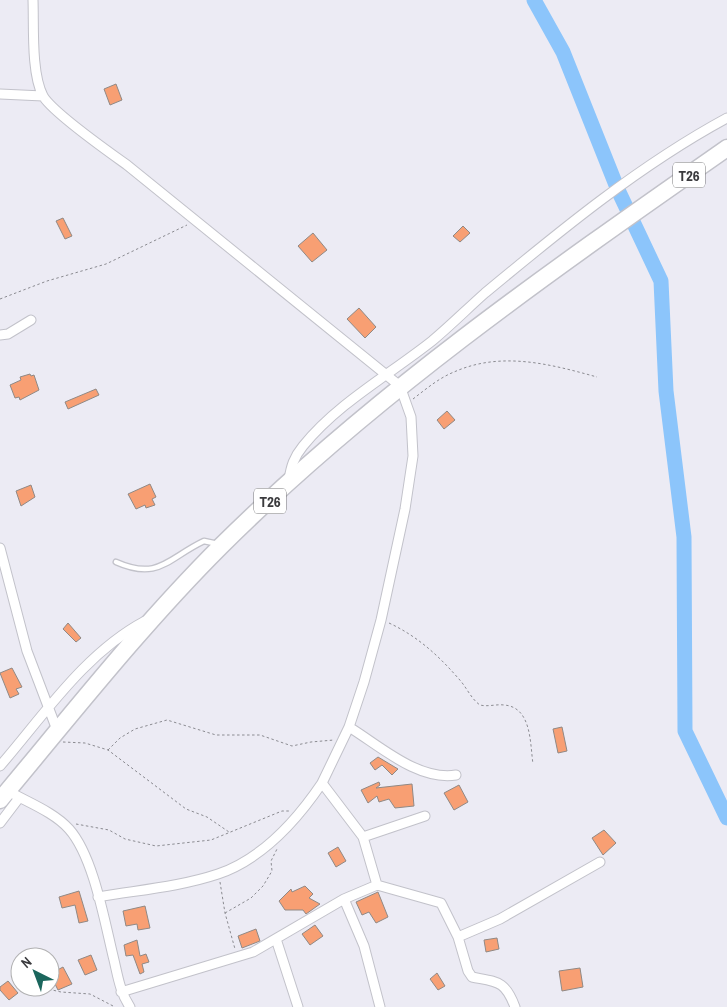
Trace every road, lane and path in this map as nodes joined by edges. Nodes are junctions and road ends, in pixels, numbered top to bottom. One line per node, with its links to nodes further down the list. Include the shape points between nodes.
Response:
1 (33, 0): 3 (street, via 34,49)
2 (0, 94): 3 (street)
3 (43, 96): 6 (street)
4 (727, 118): 10 (street, via 695,136 618,190)
5 (727, 148): 12 (highway, T26)
6 (195, 221): 7 (path, via 106,264); 10 (street)
7 (0, 299)
8 (31, 320): 9 (street, via 8,334)
9 (0, 335)
10 (386, 374): 12 (street); 14 (street, via 336,414 303,446 294,459)
11 (597, 377): 13 (path, via 540,362 506,361 475,365 454,372)
12 (400, 386): 13 (street); 14 (highway, T26)
13 (406, 404): 20 (street, via 411,417 413,456)
14 (289, 483): 15 (highway, T26)
15 (221, 546): 17 (lane, via 204,541 157,568 142,571); 19 (highway, T26)
16 (0, 548): 18 (street)
17 (116, 562)
18 (3, 568): 21 (street, via 27,651)
19 (154, 616): 21 (street, via 125,632 99,654); 23 (highway, T26)
20 (381, 620): 22 (street); 26 (path, via 415,636 458,678 480,705 516,708 530,730)
21 (48, 708): 23 (street); 27 (street)
22 (349, 727): 24 (street); 28 (street, via 408,764 446,777)
23 (52, 736): 25 (path); 30 (highway, T26)
24 (342, 740): 25 (path, via 292,746 260,735 216,735 167,720 134,729); 29 (street)
25 (108, 750): 35 (path, via 186,809 208,817)
26 (533, 764)
27 (0, 766)
28 (456, 775)
29 (322, 783): 32 (street); 37 (street)
30 (9, 796): 33 (street); 34 (street)
31 (424, 816): 37 (street)
32 (297, 818): 35 (path, via 285,810); 36 (street)
33 (59, 820): 35 (path, via 102,828 138,843 156,846 211,840); 41 (street, via 82,849)
34 (0, 823)
35 (230, 832)
36 (280, 834): 39 (street, via 256,854); 43 (path, via 279,846 270,861 272,871 263,886)
37 (363, 837): 40 (street)
38 (600, 862): 44 (street, via 500,919)
39 (218, 874): 41 (street); 43 (path)
40 (377, 885): 42 (street); 44 (street, via 438,900)
41 (98, 897): 48 (street)
42 (344, 899): 45 (street); 52 (street, via 364,946)
43 (225, 913): 46 (path)
44 (458, 937): 53 (street, via 472,977 500,982)
45 (276, 939): 46 (street); 51 (street)
46 (237, 957): 48 (street)
47 (60, 992): 49 (path, via 90,994)
48 (121, 992): 50 (street)
49 (115, 1007)
50 (130, 1007)
51 (298, 1007)
52 (380, 1007)
53 (515, 1007)

